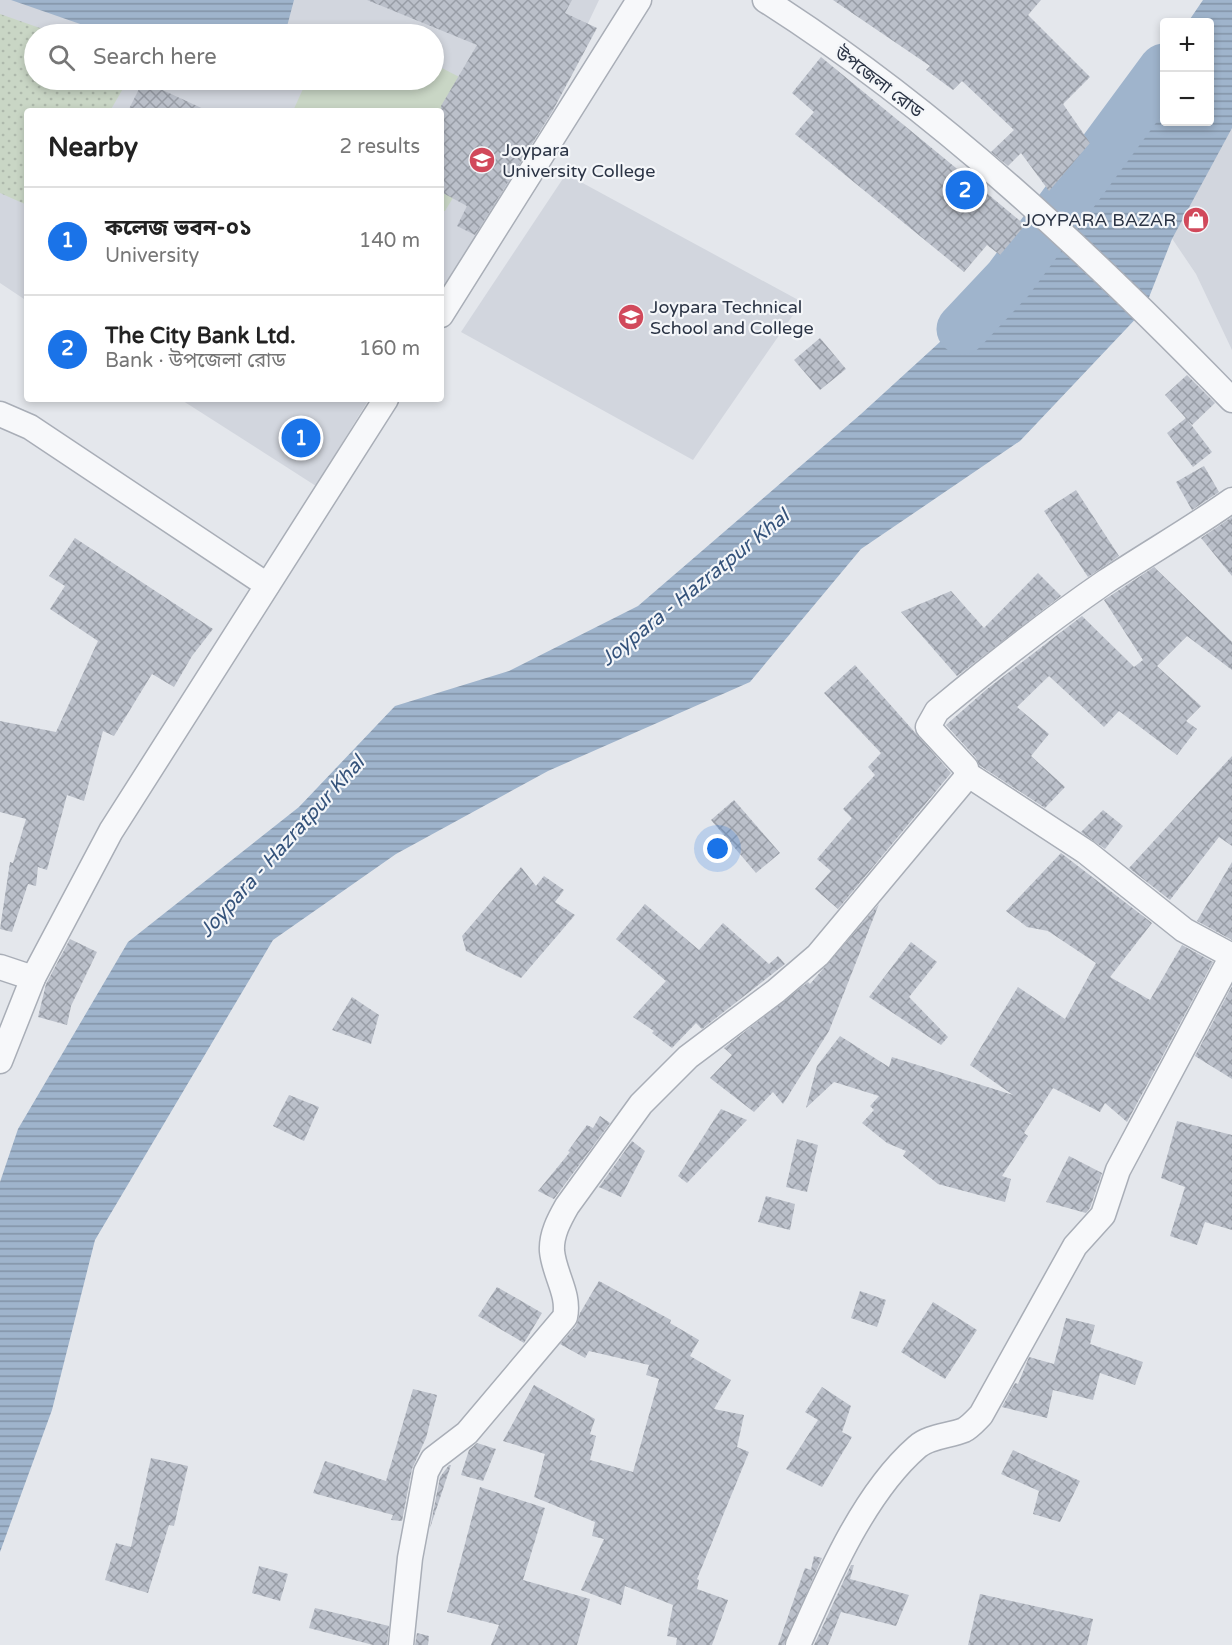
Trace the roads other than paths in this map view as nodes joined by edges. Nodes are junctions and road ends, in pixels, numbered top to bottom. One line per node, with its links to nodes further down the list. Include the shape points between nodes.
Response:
1 (639, 0): 3 (street)
2 (765, 0): 4 (street, উপজেলা রোড, via 875,77 988,168 1171,337)
3 (444, 310)
4 (1232, 400)
5 (384, 402): 8 (street)
6 (0, 414): 8 (street, via 30,427)
7 (1232, 500): 9 (street, via 1038,630 937,711 928,722 930,732 966,768)
8 (267, 585): 12 (street, via 111,831)
9 (967, 774): 10 (street, via 1086,852 1184,930); 14 (street, via 818,955 776,992 688,1057 641,1104 567,1206 557,1224 552,1250 566,1299 565,1317 467,1433 433,1459 426,1472 410,1558)
10 (1232, 956): 15 (street, via 1118,1170 1103,1215 1075,1246 981,1415 966,1429 920,1444 901,1461 834,1566)
11 (0, 967): 12 (street)
12 (33, 978): 13 (street)
13 (0, 1061)
14 (401, 1645)
15 (798, 1645)

